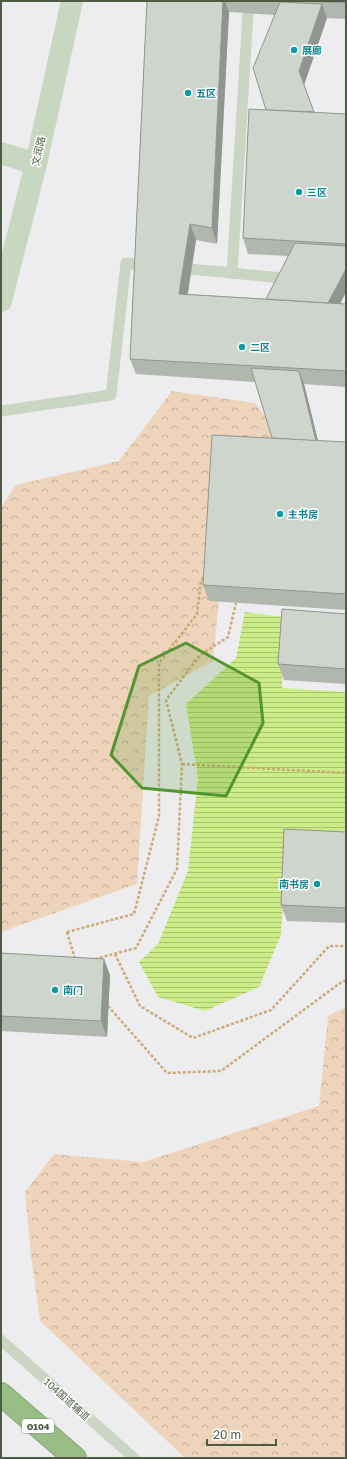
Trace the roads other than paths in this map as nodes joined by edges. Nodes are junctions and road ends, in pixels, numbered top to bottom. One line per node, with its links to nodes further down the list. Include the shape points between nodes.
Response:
1 (72, 1): 4 (street, 文润路)
2 (248, 13): 5 (lane)
3 (1, 153): 4 (street)
4 (36, 164): 7 (street, 文润路)
5 (232, 273): 6 (lane); 8 (lane, via 126,264 111,395)
6 (300, 280)
7 (1, 301)
8 (1, 411)
9 (1, 1340): 12 (lane, 104国道辅道)
10 (1, 1394): 11 (highway, G104)
11 (75, 1458)
12 (134, 1458)

